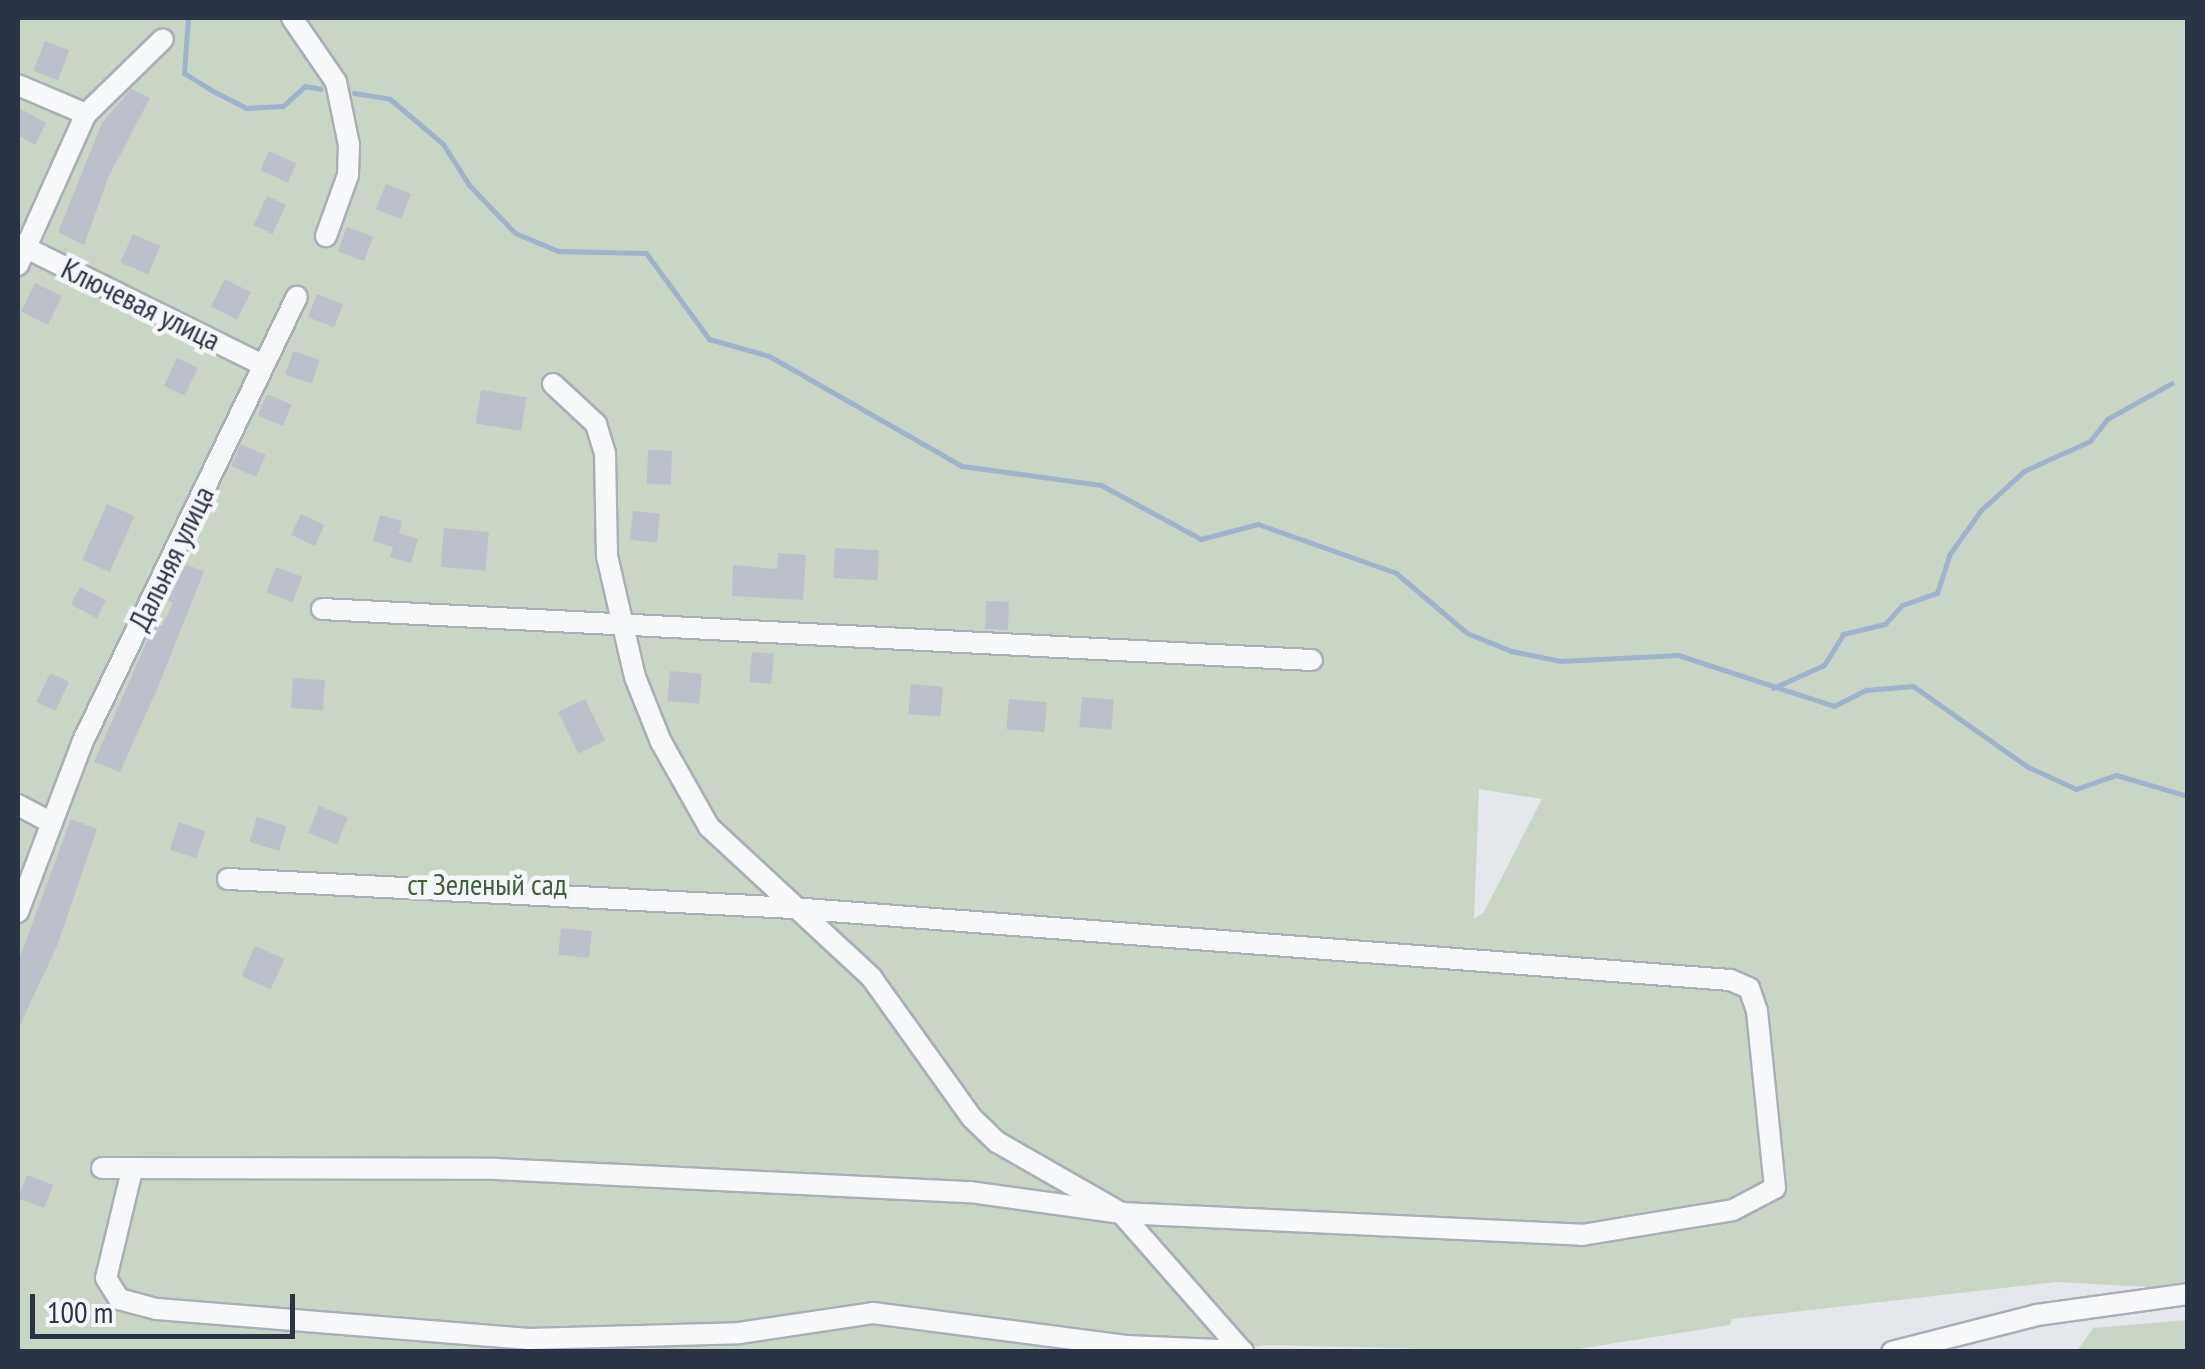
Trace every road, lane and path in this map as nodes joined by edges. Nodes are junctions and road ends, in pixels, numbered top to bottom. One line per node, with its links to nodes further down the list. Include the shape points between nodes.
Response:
1 (292, 18): 5 (street, via 336,82 349,145 348,175)
2 (163, 39): 4 (street)
3 (18, 84): 4 (street)
4 (86, 114): 6 (street)
5 (326, 236)
6 (20, 252): 8 (street, Ключевая улица)
7 (297, 297): 8 (street, Дальняя улица)
8 (264, 365): 14 (street, Дальняя улица, via 83,742)
9 (553, 384): 11 (street, via 596,424 605,454 607,556)
10 (322, 609): 11 (street)
11 (624, 624): 12 (street); 16 (street, via 635,677 661,742 708,827)
12 (1312, 660)
13 (18, 805): 14 (street)
14 (52, 823): 17 (street, Дальняя улица)
15 (228, 879): 16 (street)
16 (793, 908): 20 (street, via 870,977 972,1118 997,1142); 20 (street, via 1730,980 1749,988 1758,1011 1775,1188 1733,1210 1582,1235)
17 (18, 912)
18 (102, 1168): 19 (street)
19 (132, 1170): 20 (street, via 516,1170 970,1192); 20 (street, via 106,1278 118,1299 158,1310 529,1339 739,1333 872,1314 1126,1346 1243,1352)
20 (1121, 1214)
21 (2188, 1294): 22 (street, via 2038,1315)
22 (1892, 1352)

